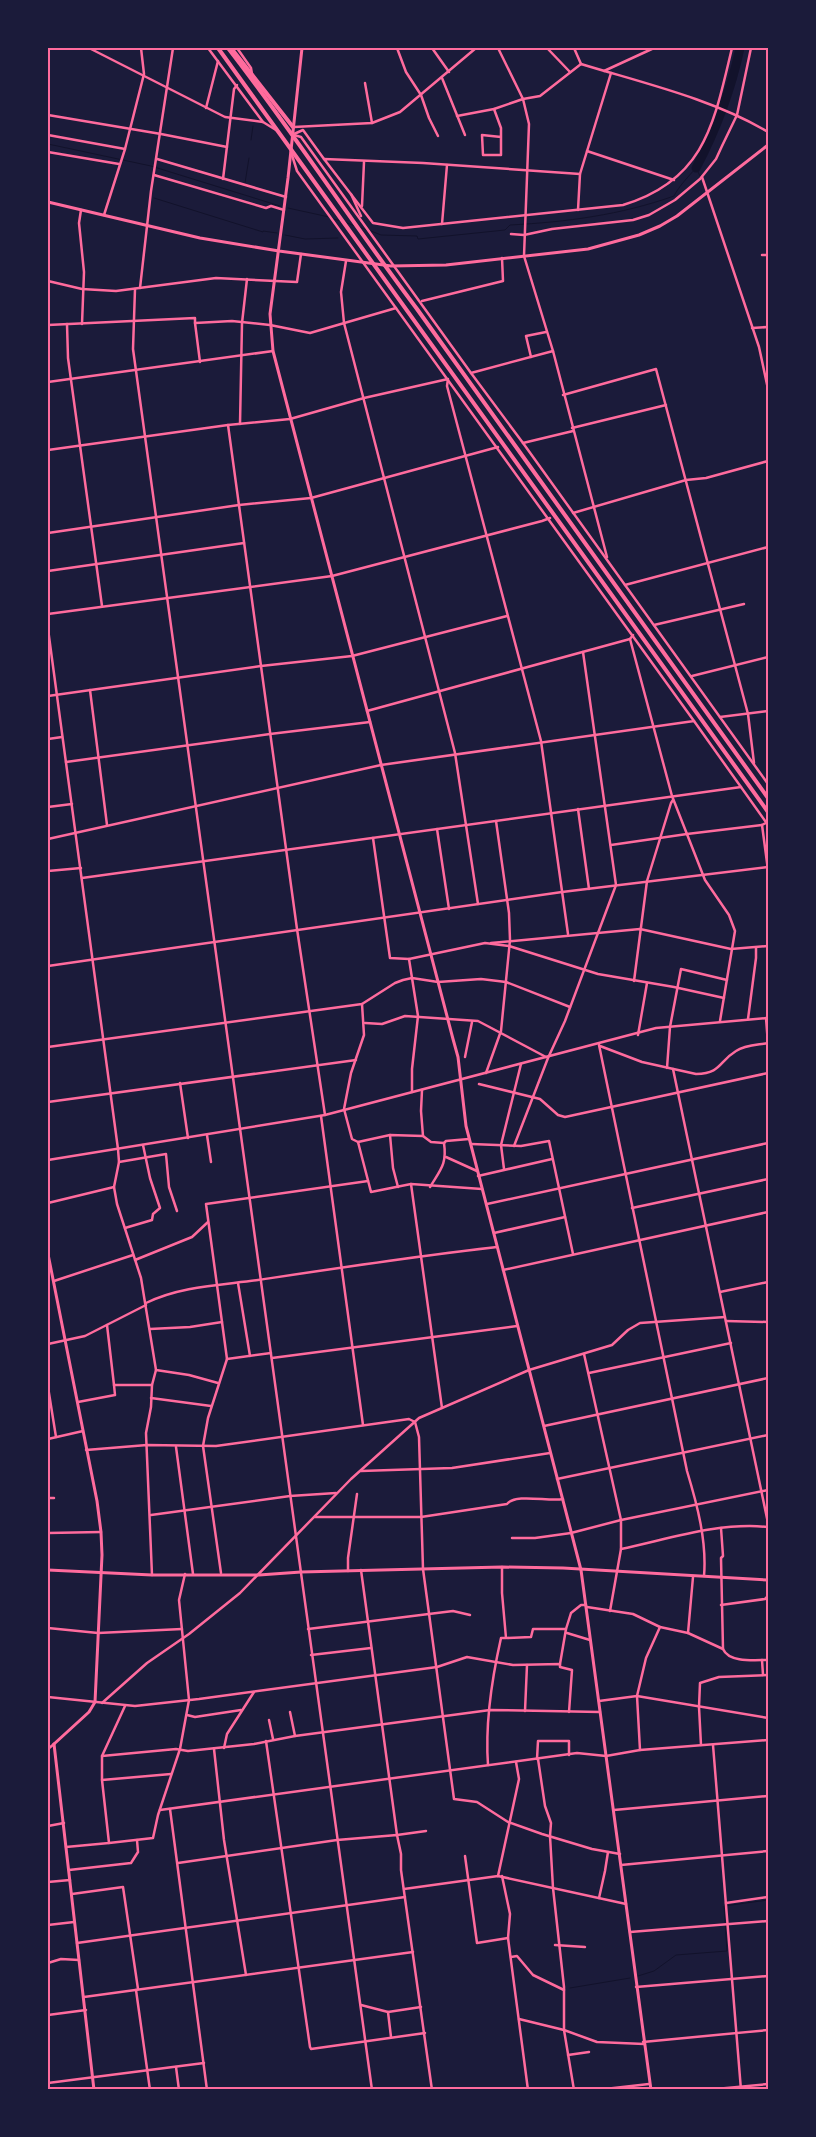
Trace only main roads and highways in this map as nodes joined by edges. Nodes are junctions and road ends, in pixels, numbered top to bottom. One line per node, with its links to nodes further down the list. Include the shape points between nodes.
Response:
1 (48, 48): 6 (main road)
2 (218, 48): 10 (highway)
3 (228, 48): 8 (highway)
4 (232, 48): 7 (highway)
5 (302, 48): 7 (main road)
6 (48, 54)
7 (293, 127): 8 (main road)
8 (292, 134): 10 (main road); 13 (highway)
9 (768, 145): 12 (main road, via 677,216 639,235 601,247 446,265 395,266)
10 (291, 149): 12 (main road); 14 (highway)
11 (48, 202): 12 (main road, via 200,238)
12 (279, 251): 18 (main road, via 270,325 273,351 458,1057 469,1142)
13 (768, 798)
14 (768, 812)
15 (48, 1254): 16 (main road)
16 (50, 1275): 19 (main road, via 101,1532)
17 (48, 1570): 19 (main road)
18 (581, 1570): 19 (main road, via 502,1567 259,1575); 20 (main road); 22 (main road)
19 (100, 1573): 21 (main road, via 95,1702 89,1712 54,1744)
20 (768, 1580)
21 (94, 2090)
22 (651, 2090)

